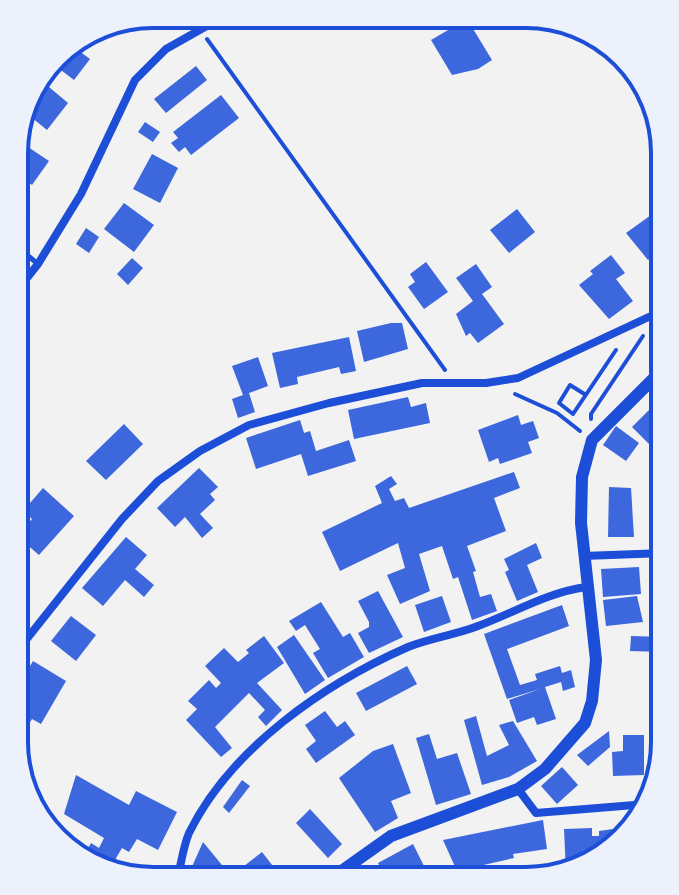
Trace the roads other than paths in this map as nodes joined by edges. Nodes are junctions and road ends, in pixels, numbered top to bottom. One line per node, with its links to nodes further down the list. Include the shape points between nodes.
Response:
1 (202, 28): 3 (street, via 166,49 135,80 81,194)
2 (28, 256): 3 (lane)
3 (38, 264): 4 (street)
4 (28, 277)
5 (651, 316): 10 (street, via 518,378 422,383 249,425 158,481)
6 (651, 381): 8 (street, via 592,440 582,477)
7 (651, 554): 8 (street)
8 (583, 556): 9 (street)
9 (586, 587): 11 (street, via 596,660 585,723 545,769); 13 (street, via 565,589 471,629 409,647 300,709 216,791 188,835)
10 (28, 637)
11 (518, 789): 12 (street, via 536,813); 14 (street, via 391,836)
12 (634, 805)
13 (180, 867)
14 (347, 867)

